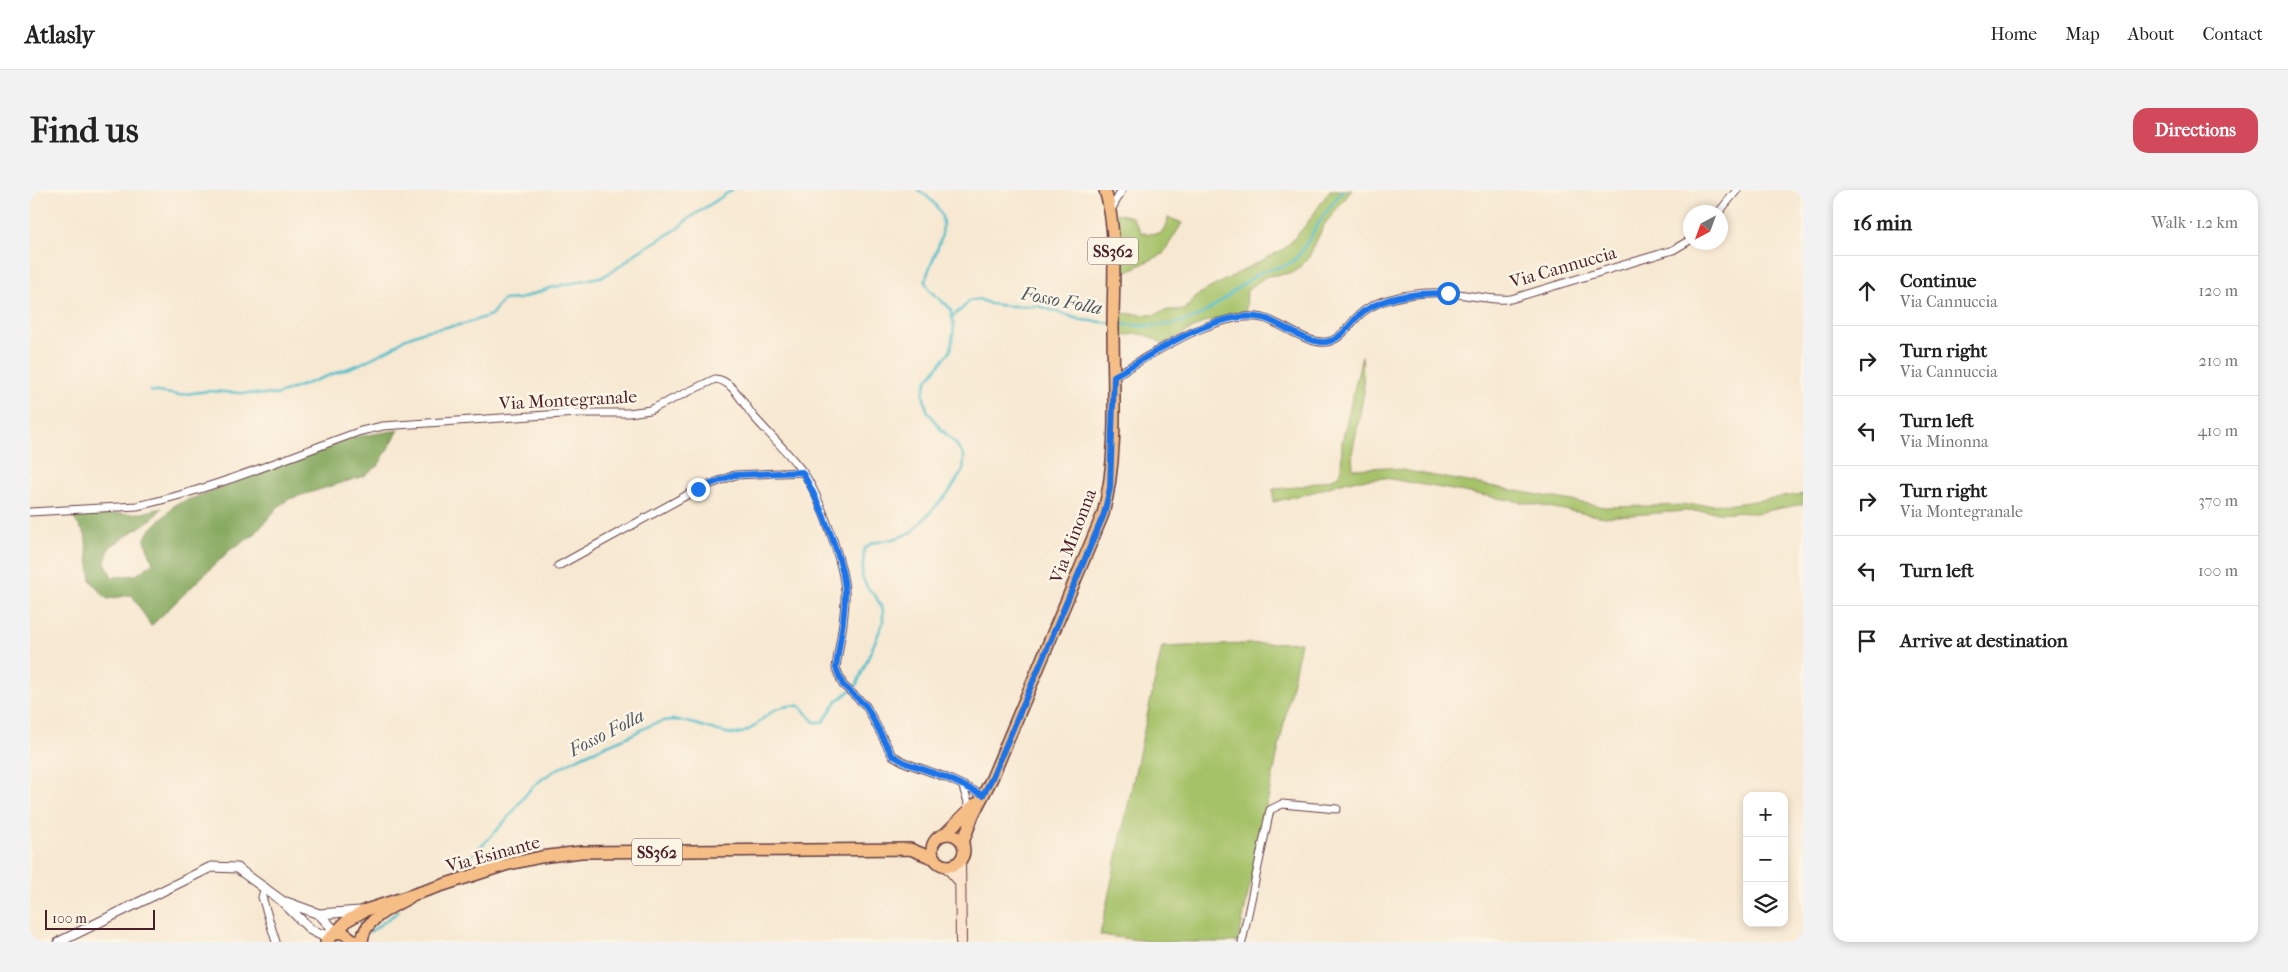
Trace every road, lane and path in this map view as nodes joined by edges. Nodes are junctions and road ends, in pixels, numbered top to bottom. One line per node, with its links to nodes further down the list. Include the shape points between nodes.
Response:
1 (1105, 190): 5 (main road, Via Minonna / SS362)
2 (1122, 190): 5 (street)
3 (1736, 190): 4 (street)
4 (1725, 205)
5 (1110, 212): 7 (main road, Via Minonna / SS362)
6 (1683, 244): 7 (street, Via Cannuccia, via 1673,250 1511,299 1415,293 1389,299 1363,312 1336,338 1326,342 1312,340 1263,318 1226,319 1206,326)
7 (1114, 376): 12 (main road, Via Minonna / SS362, via 1110,488 1104,514)
8 (802, 472): 9 (street, Via Montegranale, via 729,384 714,379 650,410 383,426 159,501 137,506); 10 (street, via 734,475 715,482); 11 (street, Via Montegranale, via 814,491 842,569 845,594 836,668 839,679 866,706 892,755)
9 (30, 512)
10 (558, 566)
11 (964, 787): 12 (street, Via Montegranale); 14 (street)
12 (983, 795): 14 (main road, Via Minonna / SS362); 16 (main road, Via Minonna / SS362)
13 (1337, 809): 36 (street, via 1282,804 1270,810)
14 (967, 812): 15 (main road, Via Minonna / SS362)
15 (941, 836): 16 (main road, via 955,835); 17 (main road, Via Esinante / SS362); 18 (main road, via 933,846)
16 (962, 842): 19 (main road, SS362, via 964,851)
17 (910, 849): 18 (main road, Via Esinante / SS362); 23 (main road, Via Esinante / SS362, via 581,852 505,865)
18 (935, 859): 20 (main road, SS362)
19 (960, 860): 20 (main road); 21 (main road)
20 (946, 865): 21 (main road)
21 (960, 882): 35 (main road)
22 (265, 887): 24 (street); 29 (street, via 236,868 211,867); 30 (street, via 262,897)
23 (410, 897): 25 (main road, Via Esinante / SS362); 34 (main road, via 369,925)
24 (282, 901): 26 (street); 27 (street)
25 (366, 910): 26 (street); 28 (main road, Via Esinante / SS362, via 348,920)
26 (320, 914): 28 (street)
27 (311, 930): 28 (street, via 320,934); 31 (street)
28 (336, 932): 32 (main road, SS362); 33 (main road)
29 (59, 942)
30 (276, 942)
31 (314, 942)
32 (326, 942)
33 (356, 942)
34 (362, 942)
35 (961, 942)
36 (1242, 942)

